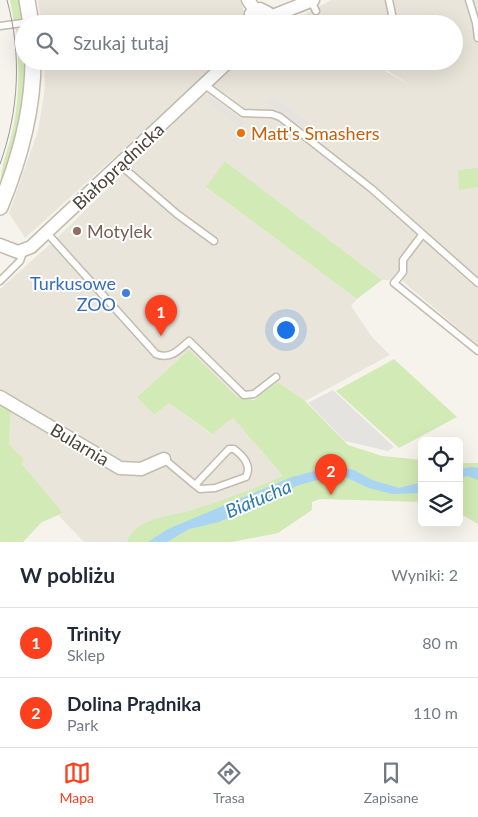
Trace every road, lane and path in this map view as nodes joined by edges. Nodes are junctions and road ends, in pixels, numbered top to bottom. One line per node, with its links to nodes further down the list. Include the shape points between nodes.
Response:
1 (27, 0): 6 (street)
2 (388, 0): 9 (lane)
3 (469, 0): 12 (lane)
4 (314, 4): 8 (street)
5 (251, 5): 7 (street, via 264,10)
6 (30, 15)
7 (266, 15)
8 (285, 15)
9 (392, 15)
10 (15, 25): 11 (lane)
11 (0, 26)
12 (478, 38)
13 (33, 70): 17 (street, via 21,147)
14 (220, 70): 15 (street, Białoprądnicka)
15 (205, 85): 16 (street, Białoprądnicka); 19 (lane, via 243,113 272,114 280,118 372,189)
16 (120, 164): 18 (street, Białoprądnicka); 20 (lane, via 176,214)
17 (0, 207)
18 (47, 233): 22 (street, Białoprądnicka); 26 (lane, via 156,354 172,355 189,341 244,395 254,394)
19 (422, 236): 24 (lane); 25 (lane, via 402,260 403,272 394,283)
20 (214, 241)
21 (0, 245): 22 (street)
22 (23, 252): 23 (lane, via 20,261)
23 (0, 281)
24 (478, 283)
25 (478, 351)
26 (276, 377)
27 (0, 397): 28 (street, Bularnia, via 120,468 141,469)
28 (164, 459): 29 (lane)
29 (195, 485): 29 (lane, via 229,449 240,454 248,467 246,477 238,481 207,490)

